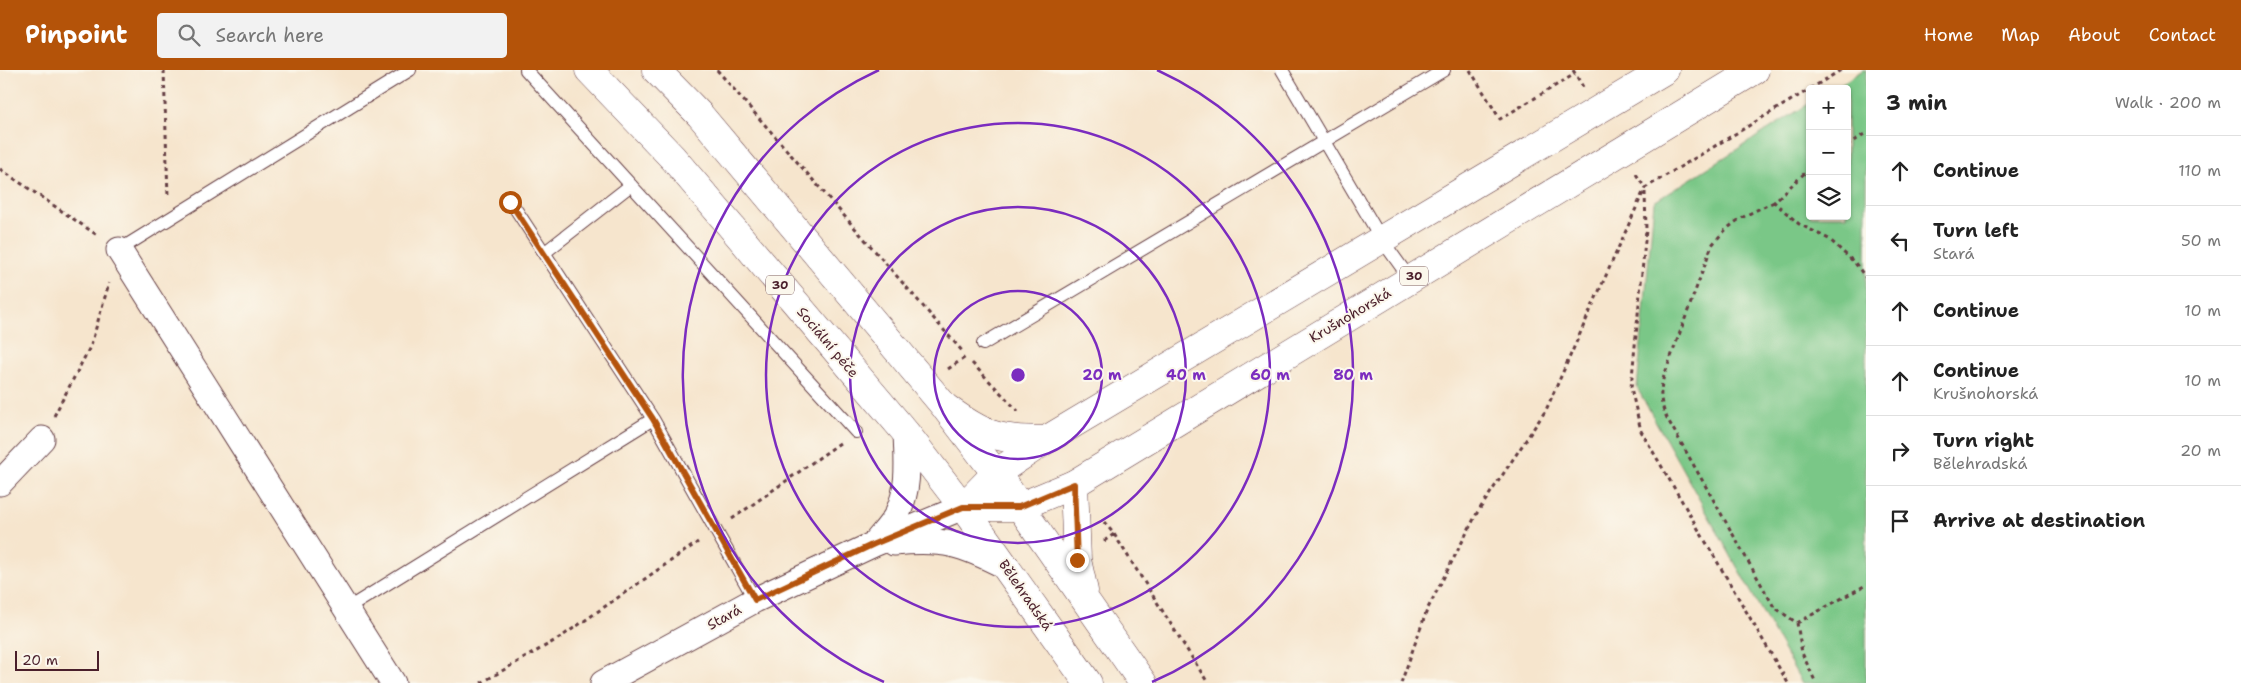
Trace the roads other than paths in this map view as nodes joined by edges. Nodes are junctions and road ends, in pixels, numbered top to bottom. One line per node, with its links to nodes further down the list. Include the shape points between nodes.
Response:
1 (410, 70): 13 (lane)
2 (526, 70): 10 (lane)
3 (589, 70): 20 (main road, Sociální péče / 30, via 673,158)
4 (656, 70): 17 (main road, via 700,115)
5 (1282, 70): 9 (lane)
6 (1444, 70): 9 (lane)
7 (1664, 70): 12 (main road, 30)
8 (1755, 70): 15 (main road, Krušnohorská / 30)
9 (1325, 142): 12 (lane); 16 (lane)
10 (632, 185): 14 (lane); 19 (lane)
11 (510, 202): 14 (lane)
12 (1382, 240): 15 (lane); 22 (main road, 30)
13 (119, 250): 31 (street)
14 (544, 253): 18 (lane)
15 (1410, 278): 24 (main road, Krušnohorská / 30)
16 (983, 344)
17 (945, 407): 22 (main road, via 975,429 996,437); 25 (main road)
18 (653, 419): 29 (lane); 31 (lane)
19 (856, 432)
20 (906, 433): 26 (main road, Sociální péče / 30); 27 (street, Stará, via 904,497 897,516)
21 (42, 439): 23 (street)
22 (1046, 440): 25 (main road, 30)
23 (0, 484)
24 (1074, 484): 25 (main road, Krušnohorská / 30); 30 (main road, via 1077,560)
25 (1007, 489): 26 (main road, 30); 26 (main road, 30); 30 (main road)
26 (963, 507): 27 (street, Stará); 28 (main road, Bělehradská)
27 (874, 544): 28 (street, Stará, via 944,542 974,550); 29 (street, Stará)
28 (1007, 567): 34 (main road, Bělehradská)
29 (755, 600): 33 (street, Stará)
30 (1087, 602): 35 (main road)
31 (345, 610): 32 (street)
32 (393, 683)
33 (603, 683)
34 (1088, 683)
35 (1143, 683)

